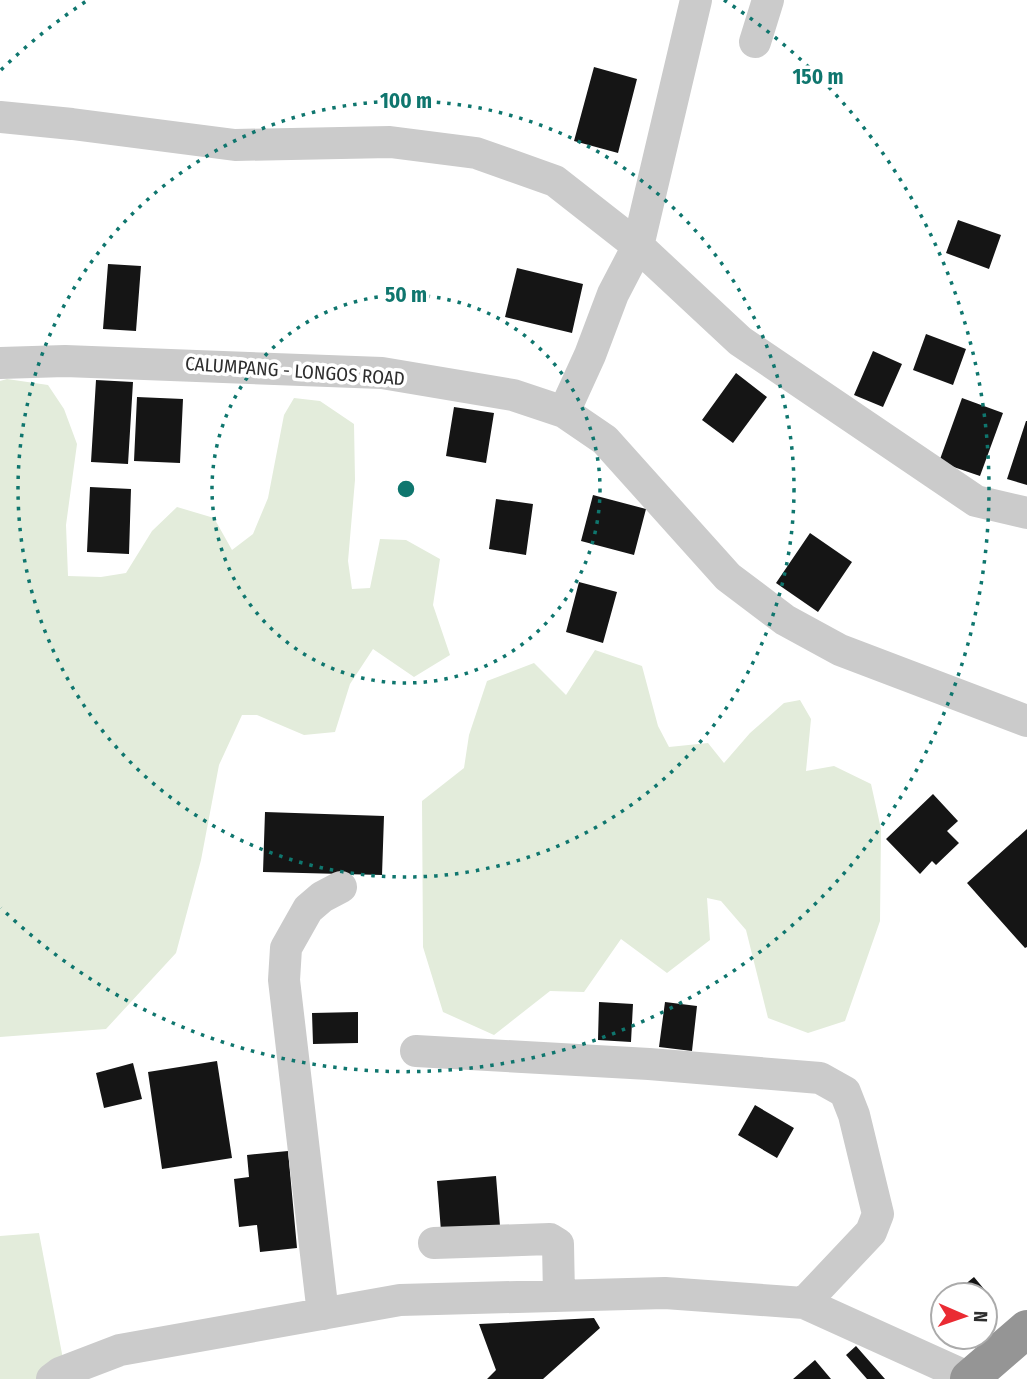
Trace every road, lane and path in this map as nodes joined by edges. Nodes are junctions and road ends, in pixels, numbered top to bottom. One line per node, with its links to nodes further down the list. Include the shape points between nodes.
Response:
1 (696, 0): 5 (street)
2 (768, 0): 3 (street)
3 (755, 42)
4 (0, 117): 5 (street, via 235,145 390,142 476,153 555,181)
5 (638, 246): 7 (street); 8 (street, via 740,341 828,402 976,501)
6 (0, 363): 7 (street, CALUMPANG - LONGOS ROAD, via 78,361 382,373 513,395)
7 (564, 412): 9 (street, CALUMPANG - LONGOS ROAD, via 605,440 728,577 785,620 840,650)
8 (1027, 513)
9 (1027, 721)
10 (341, 887): 15 (street, via 308,909 286,948 284,980)
11 (416, 1051): 14 (street, via 820,1077 845,1092 878,1214 871,1232)
12 (434, 1243): 13 (street, via 550,1239 558,1244)
13 (559, 1296): 14 (street, via 666,1293); 15 (street, via 400,1300)
14 (804, 1303): 18 (street)
15 (323, 1314): 17 (street, via 120,1350)
16 (1027, 1329): 18 (highway)
17 (52, 1379)
18 (970, 1379)

